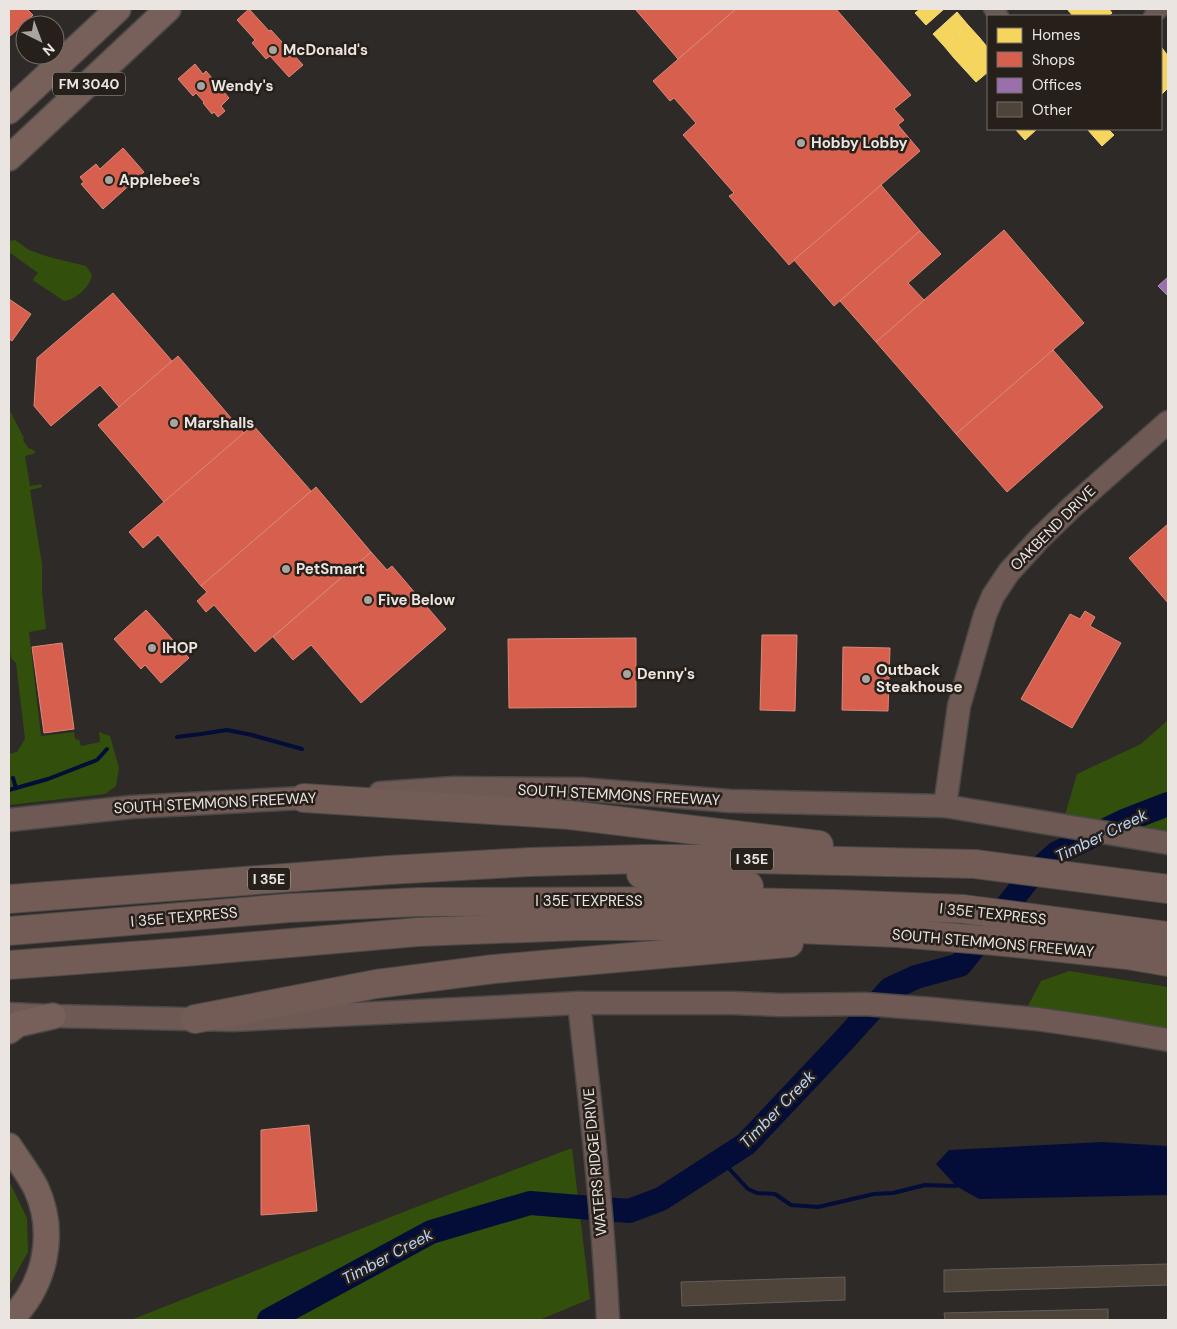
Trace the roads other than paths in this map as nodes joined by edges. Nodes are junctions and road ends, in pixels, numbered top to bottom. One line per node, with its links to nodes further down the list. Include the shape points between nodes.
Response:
1 (118, 9): 3 (main road, FM 3040)
2 (168, 9): 4 (main road, FM 3040)
3 (9, 111)
4 (9, 158)
5 (1168, 422): 7 (main road, OAKBEND DRIVE, via 1040,538 1009,572 993,596 959,706)
6 (304, 798): 7 (main road, SOUTH STEMMONS FREEWAY, via 503,788 730,801); 8 (main road, SOUTH STEMMONS FREEWAY, via 132,806); 11 (highway, via 569,815)
7 (945, 806): 9 (main road, SOUTH STEMMONS FREEWAY)
8 (9, 820)
9 (1168, 843)
10 (530, 862): 11 (highway, I 35E, via 750,859); 13 (highway, I 35E); 14 (highway)
11 (975, 864): 12 (highway, I 35E)
12 (1168, 889)
13 (9, 899)
14 (963, 909): 15 (highway, I 35E TEXPRESS, via 696,901 419,902 289,908); 18 (highway, I 35E TEXPRESS)
15 (9, 931)
16 (418, 932): 17 (highway, SOUTH STEMMONS FREEWAY, via 669,926); 19 (highway); 23 (highway, SOUTH STEMMONS FREEWAY)
17 (898, 933): 20 (highway, SOUTH STEMMONS FREEWAY); 27 (highway, via 494,969 376,984)
18 (1168, 936)
19 (9, 940)
20 (1127, 955): 21 (highway); 22 (highway, SOUTH STEMMONS FREEWAY)
21 (1168, 958)
22 (1168, 962)
23 (9, 965)
24 (578, 1003): 27 (main road, via 273,1019); 29 (main road, via 865,1004 1036,1019); 34 (main road, WATERS RIDGE DRIVE, via 595,1142)
25 (9, 1014): 26 (main road)
26 (52, 1016): 27 (main road); 28 (main road, via 18,1024)
27 (195, 1019)
28 (9, 1031)
29 (1168, 1040)
30 (9, 1146): 33 (main road, via 35,1186 47,1230 40,1276 26,1303)
31 (9, 1172): 32 (main road, via 25,1200 35,1230 28,1272)
32 (9, 1305)
33 (10, 1320)
34 (608, 1320)

